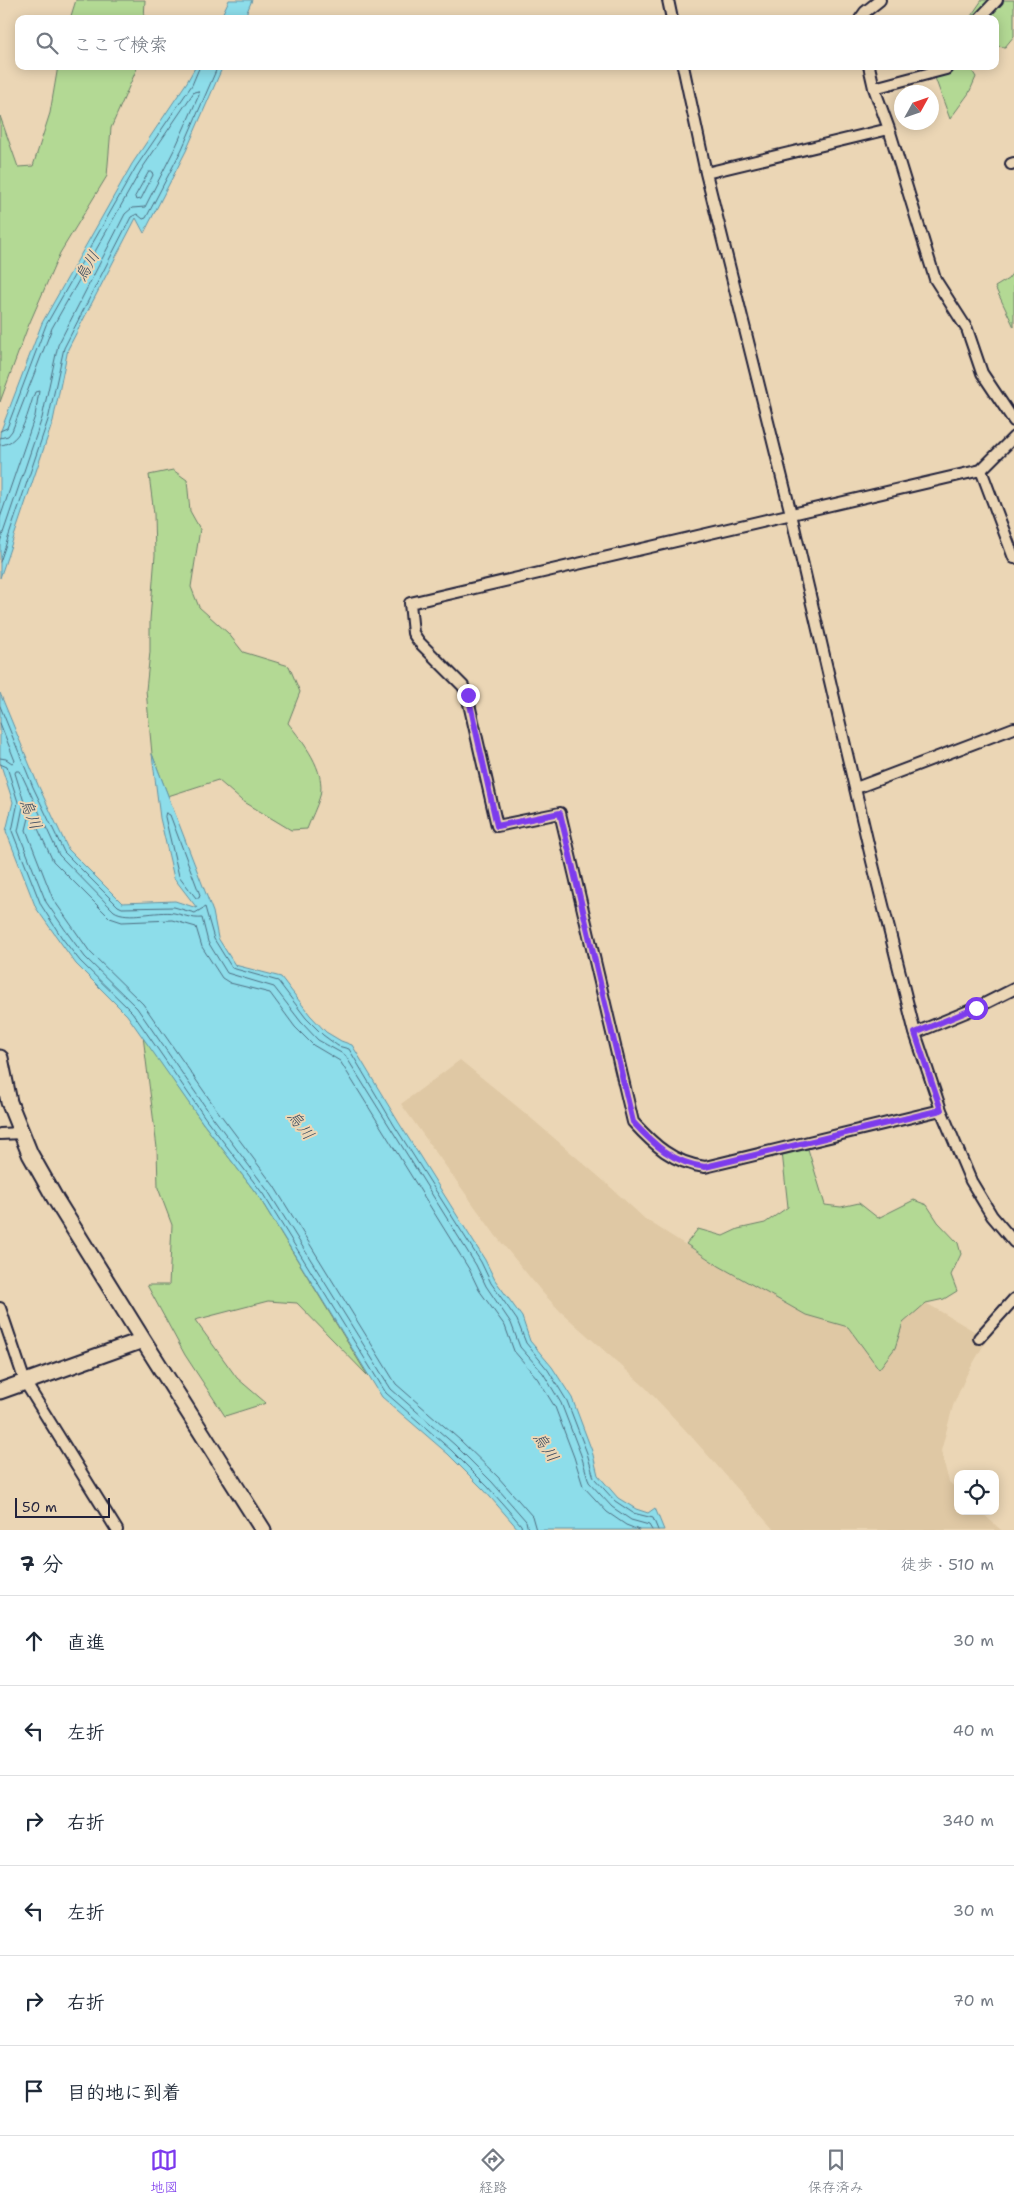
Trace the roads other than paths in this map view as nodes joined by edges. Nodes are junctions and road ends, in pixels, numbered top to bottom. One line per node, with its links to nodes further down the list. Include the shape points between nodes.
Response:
1 (668, 0): 4 (street)
2 (880, 0): 5 (street)
3 (998, 0): 6 (street)
4 (671, 15)
5 (863, 15)
6 (983, 15)
7 (684, 70): 12 (street)
8 (870, 70): 10 (street)
9 (942, 70): 10 (street)
10 (874, 88): 11 (street)
11 (889, 129): 12 (street); 13 (street, via 936,279 967,329 982,373)
12 (706, 173): 16 (street)
13 (1014, 421)
14 (1014, 437): 15 (street)
15 (981, 470): 16 (street); 17 (street)
16 (791, 514): 19 (street); 23 (street, via 410,603 413,633 468,695 497,826 560,813 633,1122 655,1145 687,1165 705,1167)
17 (1014, 558)
18 (1014, 728): 19 (street)
19 (856, 788): 21 (street)
20 (1014, 989): 21 (street)
21 (915, 1033): 23 (street)
22 (0, 1058): 24 (street, via 9,1102)
23 (941, 1110): 26 (street, via 978,1196)
24 (22, 1133): 25 (street); 30 (street, via 56,1200)
25 (0, 1134)
26 (1014, 1242)
27 (1014, 1299): 29 (street)
28 (0, 1308): 31 (street)
29 (979, 1338)
30 (143, 1340): 31 (street); 34 (street)
31 (25, 1382): 32 (street); 33 (street)
32 (0, 1391)
33 (117, 1530)
34 (263, 1530)

